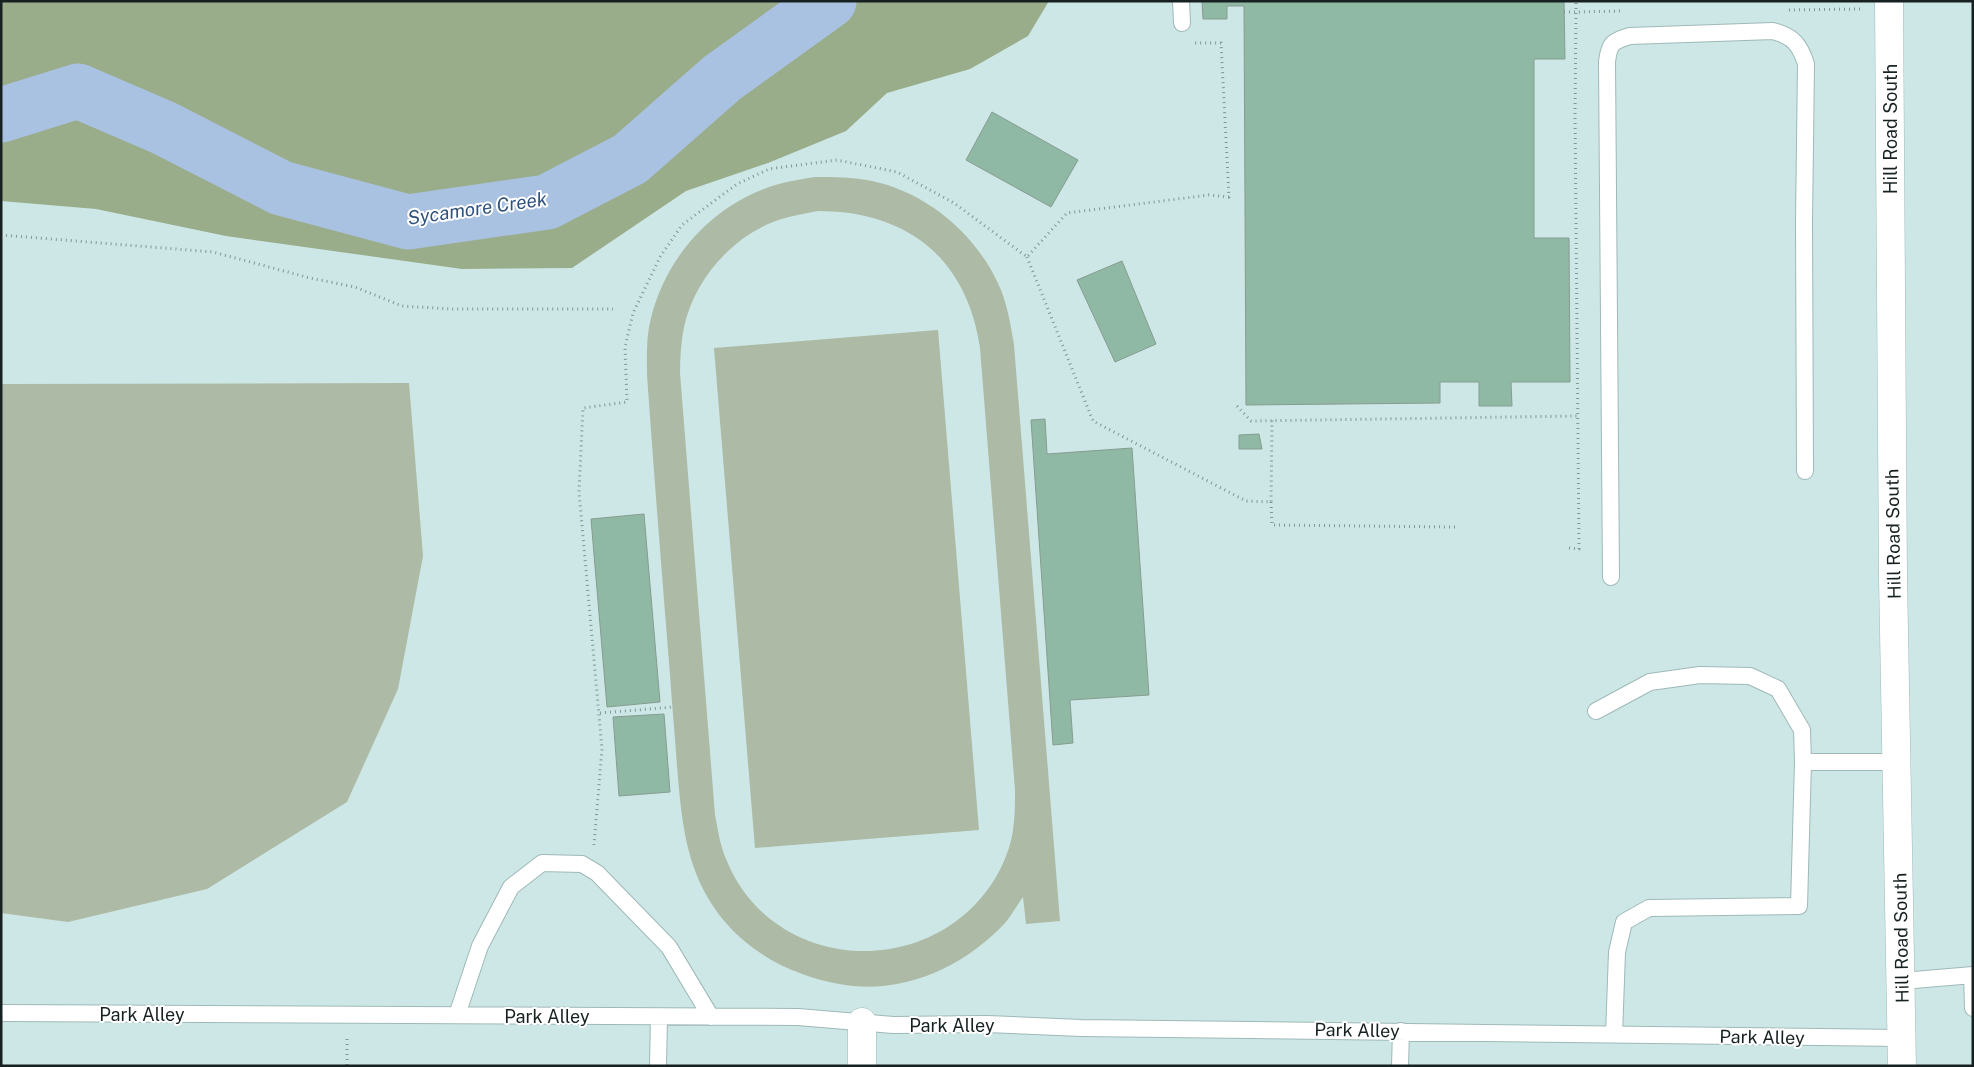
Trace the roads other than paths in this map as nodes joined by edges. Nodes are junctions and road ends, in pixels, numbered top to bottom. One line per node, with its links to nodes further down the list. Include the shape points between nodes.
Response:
1 (1181, 1): 3 (lane)
2 (1889, 1): 8 (main road, Hill Road South)
3 (1182, 23)
4 (1805, 471): 5 (lane, via 1806,64 1802,51 1786,34 1773,31 1619,39 1609,50 1607,62)
5 (1611, 577)
6 (1596, 711): 7 (lane, via 1650,682 1700,674 1750,676 1778,689 1802,730)
7 (1803, 762): 8 (lane); 18 (lane, via 1799,906 1649,908 1624,922 1617,952)
8 (1897, 762): 10 (main road, Hill Road South)
9 (1972, 975): 10 (lane); 11 (lane)
10 (1902, 980): 19 (main road, Hill Road South)
11 (1973, 1008)
12 (1, 1013): 13 (lane, Park Alley)
13 (457, 1015): 14 (lane, Park Alley); 15 (lane, via 480,946 511,887 542,863 582,864 598,874 669,947)
14 (658, 1016): 15 (lane, Park Alley); 20 (lane)
15 (711, 1017): 16 (lane, Park Alley)
16 (862, 1022): 17 (lane, Park Alley); 21 (main road)
17 (1401, 1031): 18 (lane, Park Alley); 22 (lane)
18 (1614, 1035): 19 (lane, Park Alley)
19 (1902, 1038): 23 (main road, Hill Road South)
20 (658, 1066)
21 (862, 1066)
22 (1400, 1066)
23 (1902, 1066)

